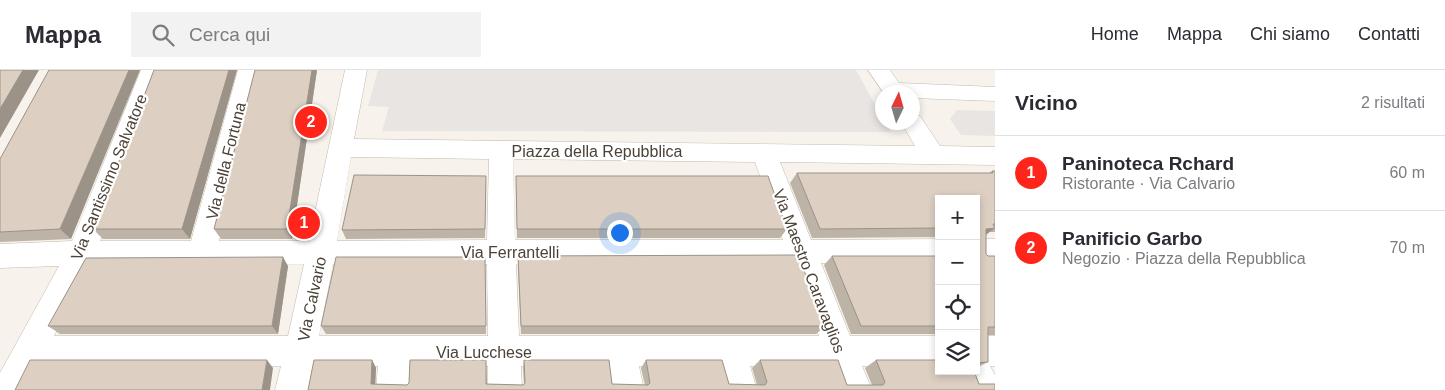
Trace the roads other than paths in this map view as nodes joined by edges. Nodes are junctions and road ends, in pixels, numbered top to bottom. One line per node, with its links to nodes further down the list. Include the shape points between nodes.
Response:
1 (152, 70): 21 (street, Via Santissimo Salvatore)
2 (249, 70): 18 (street, Via della Fortuna)
3 (356, 70): 9 (street)
4 (878, 70): 5 (street)
5 (889, 85)
6 (920, 92): 7 (street)
7 (995, 94)
8 (917, 130): 12 (street)
9 (340, 148): 10 (street, Piazza della Repubblica); 19 (street, Via Calvario)
10 (501, 151): 11 (street, Piazza della Repubblica); 20 (street)
11 (764, 153): 12 (street, Piazza della Repubblica); 14 (street, Via Maestro Caravaglios)
12 (933, 155): 13 (street, Piazza della Repubblica)
13 (995, 156)
14 (802, 251): 15 (street, Via Ferrantelli); 20 (street, Via Ferrantelli); 25 (street, Via Maestro Caravaglios)
15 (935, 251)
16 (980, 251): 17 (street)
17 (995, 251)
18 (202, 252): 19 (street, Via Ferrantelli); 21 (street, Via Ferrantelli)
19 (322, 252): 20 (street, Via Ferrantelli); 29 (street, Via Calvario)
20 (501, 252): 31 (street)
21 (81, 253): 22 (street, Via Ferrantelli); 23 (street, Via Santissimo Salvatore)
22 (0, 256)
23 (30, 351): 29 (street, Via Lucchese); 34 (street, Via Santissimo Salvatore)
24 (729, 351): 25 (street, Via Lucchese); 32 (street, Via Lucchese); 39 (street)
25 (840, 351): 26 (street, Via Lucchese); 40 (street, Via Maestro Caravaglios)
26 (935, 351)
27 (980, 351): 28 (street)
28 (995, 351)
29 (301, 352): 30 (street, Via Lucchese); 35 (street, Via Calvario)
30 (395, 352): 31 (street, Via Lucchese); 36 (street)
31 (504, 352): 32 (street, Via Lucchese); 37 (street)
32 (621, 352): 38 (street)
33 (977, 375): 41 (street)
34 (9, 390)
35 (292, 390)
36 (393, 390)
37 (505, 390)
38 (627, 390)
39 (740, 390)
40 (855, 390)
41 (984, 390)

